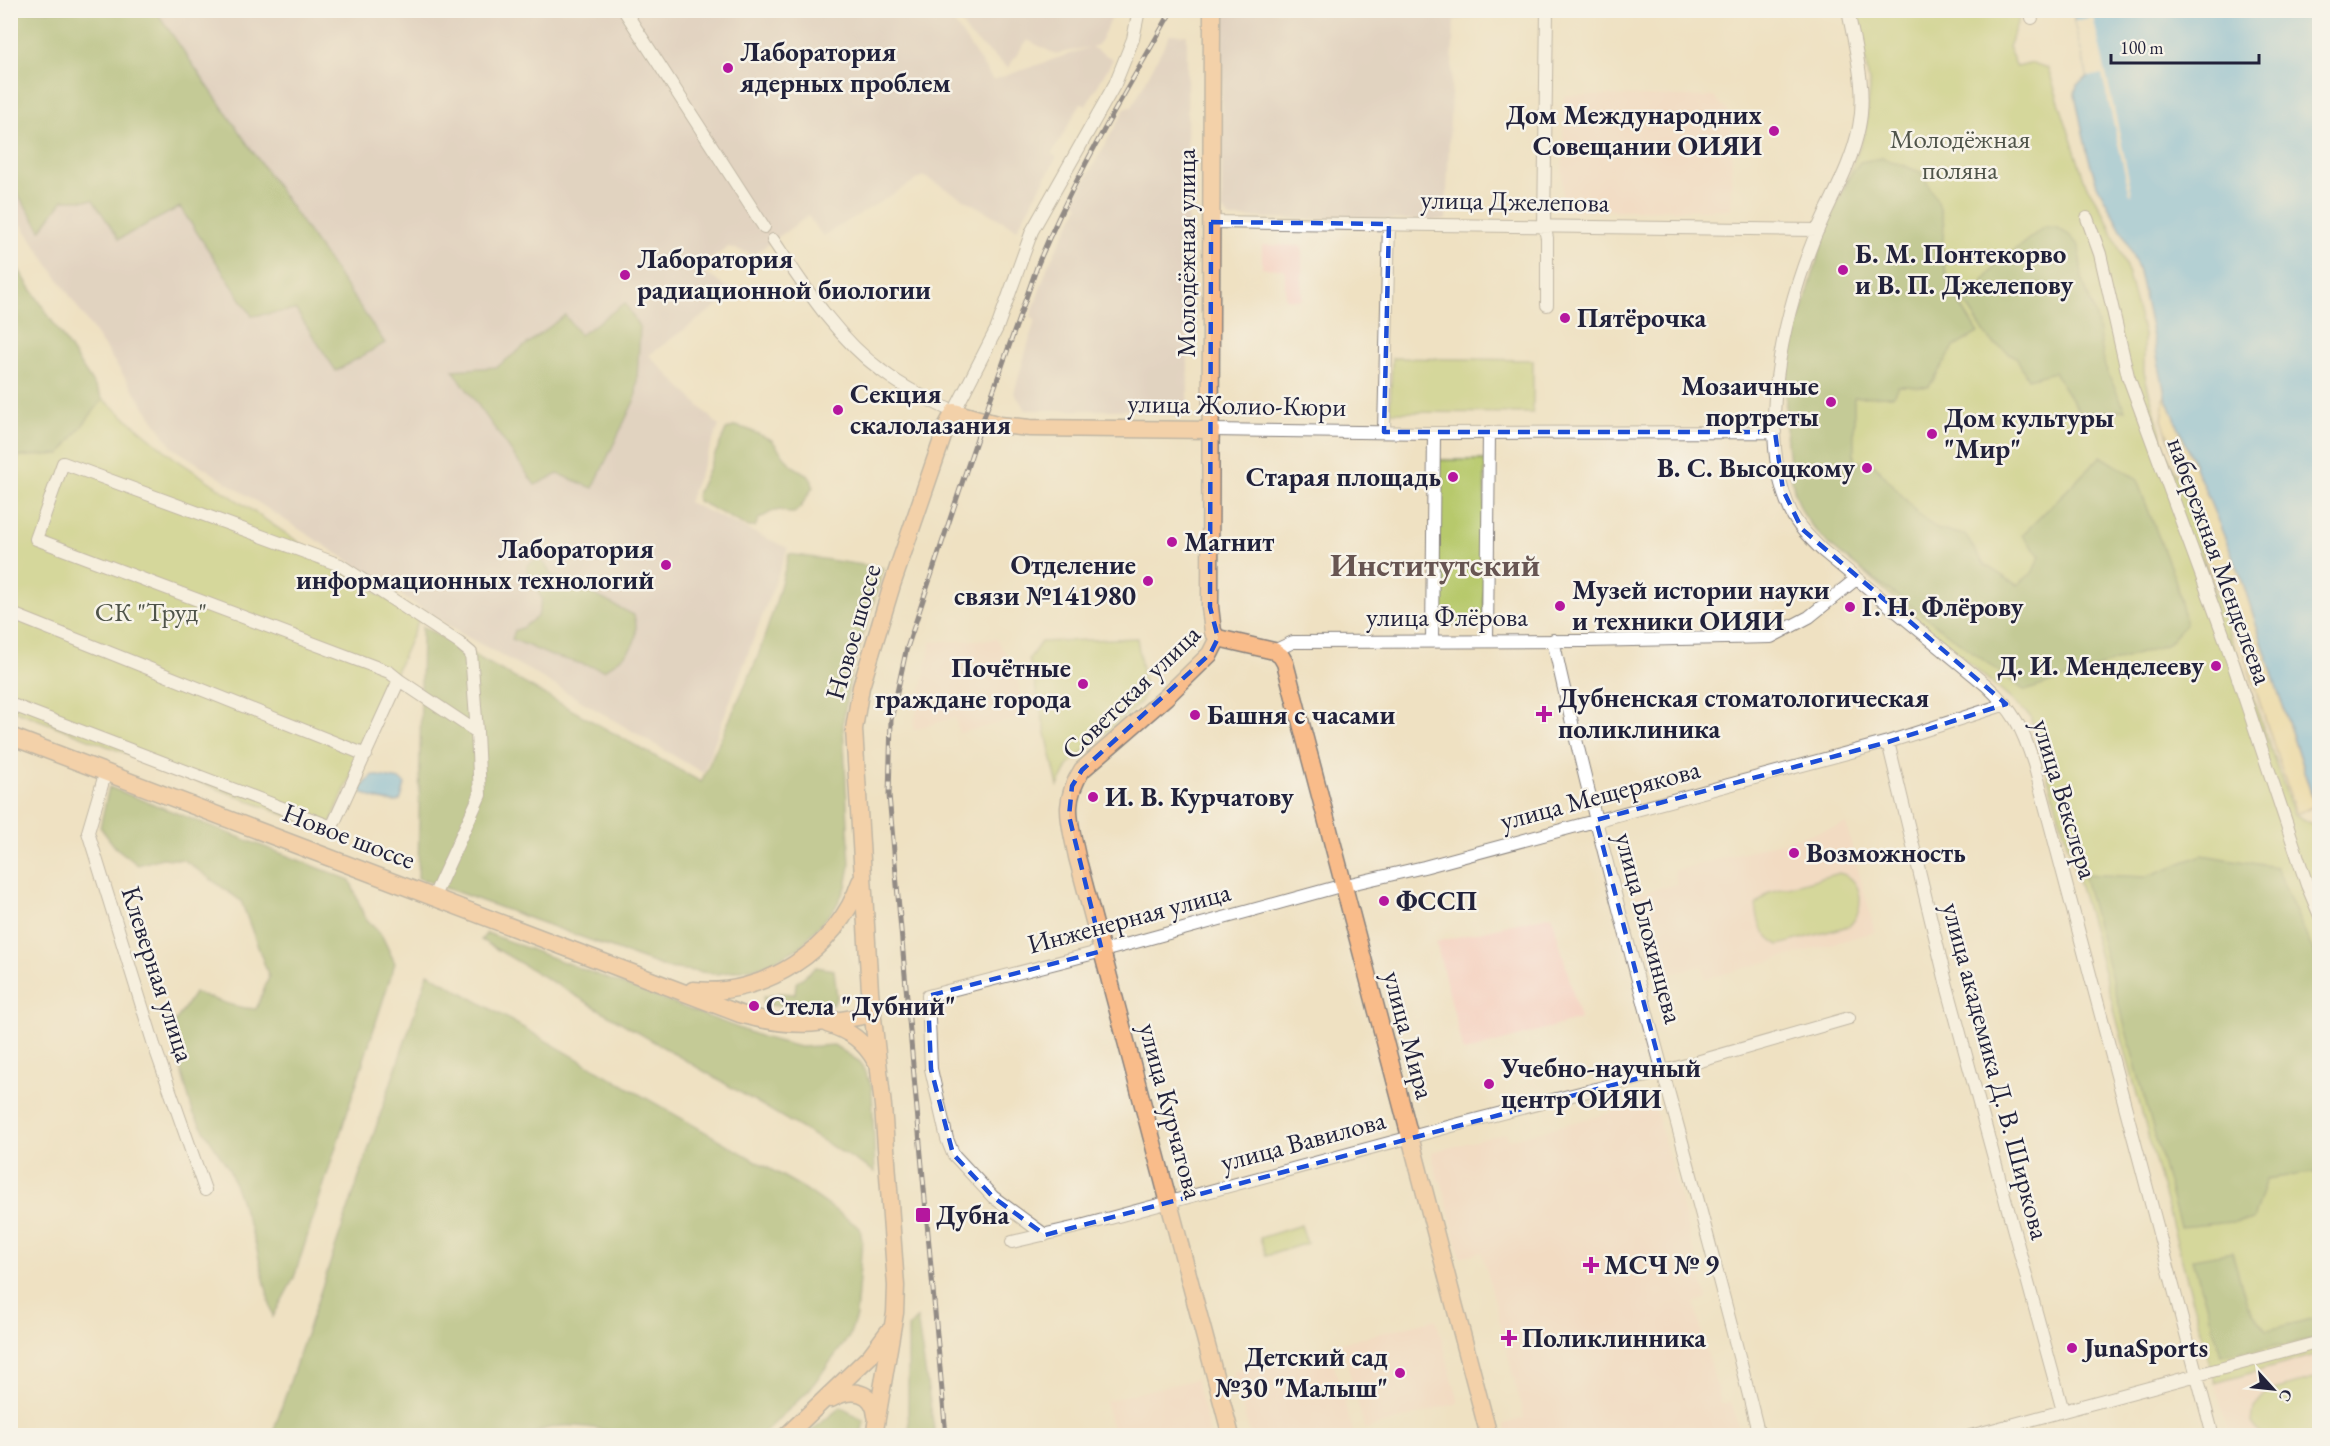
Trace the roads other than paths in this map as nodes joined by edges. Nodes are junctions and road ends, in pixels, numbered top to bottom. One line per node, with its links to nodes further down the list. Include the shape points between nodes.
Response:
1 (624, 10): 10 (street)
2 (1139, 10): 14 (street, via 1133,39 1115,84 1032,231 997,328)
3 (1212, 10): 7 (main road, Молодёжная улица)
4 (1546, 10): 9 (street)
5 (1848, 10): 11 (street, улица Векслера, via 1862,110 1846,171)
6 (2087, 218): 40 (street, набережная Менделеева, via 2100,254 2128,376 2226,642)
7 (1211, 222): 8 (street, улица Джелепова); 15 (main road, Молодёжная улица)
8 (1389, 224): 9 (street, улица Джелепова); 16 (street)
9 (1544, 225): 11 (street, улица Джелепова); 13 (street)
10 (764, 227)
11 (1818, 230): 18 (street, улица Векслера, via 1788,317 1778,378)
12 (772, 240): 14 (street, улица Жолио-Кюри, via 865,357 897,382)
13 (1547, 305)
14 (954, 412): 15 (main road, улица Жолио-Кюри, via 1000,425 1030,428); 37 (main road, Новое шоссе, via 892,585 861,687 854,748)
15 (1211, 430): 16 (street, улица Жолио-Кюри); 22 (main road, Молодёжная улица, via 1210,607 1213,632)
16 (1384, 432): 19 (street, улица Жолио-Кюри)
17 (1490, 432): 18 (street, улица Жолио-Кюри); 19 (street, улица Жолио-Кюри); 24 (street)
18 (1775, 432): 20 (street, улица Векслера, via 1783,490 1791,512 1822,550)
19 (1434, 433): 23 (street)
20 (1856, 579): 25 (street, улица Флёрова, via 1809,617 1771,637); 29 (street, улица Векслера)
21 (10, 613): 33 (street)
22 (1218, 638): 26 (main road, Советская улица); 35 (main road, Советская улица, via 1210,654 1157,706 1082,770)
23 (1432, 640): 24 (street, улица Флёрова); 26 (street, улица Флёрова, via 1293,642)
24 (1487, 640): 25 (street, улица Флёрова)
25 (1553, 640): 36 (street, улица Блохинцева)
26 (1274, 651): 38 (main road, улица Мира, via 1281,656 1290,677)
27 (399, 680): 30 (street); 30 (street, via 389,672 36,539 63,463 340,565 471,653); 33 (street)
28 (10, 704): 33 (street, via 332,827)
29 (2006, 704): 32 (street, улица Мещерякова); 59 (street, улица Векслера, via 2017,720 2034,764)
30 (477, 732): 39 (street, via 480,795)
31 (10, 736): 34 (main road, Новое шоссе)
32 (1888, 742): 36 (street, улица Мещерякова); 61 (street, улица академика Д. В. Ширкова, via 1946,982)
33 (366, 755)
34 (106, 771): 39 (main road, Новое шоссе); 53 (street, Клеверная улица, via 88,832 154,1045)
35 (1069, 798): 43 (main road, улица Курчатова, via 1077,857)
36 (1596, 820): 38 (street, улица Мещерякова); 51 (street, улица Блохинцева)
37 (862, 876): 41 (main road, Новое шоссе); 42 (main road, Новое шоссе, via 853,902)
38 (1343, 886): 43 (street, Инженерная улица); 52 (main road, улица Мира)
39 (434, 896): 44 (main road, Новое шоссе)
40 (2319, 916)
41 (866, 925): 42 (main road, via 848,920); 47 (main road, Новое шоссе)
42 (836, 927): 45 (main road, Новое шоссе, via 790,967)
43 (1102, 951): 54 (main road, улица Курчатова); 55 (street, Инженерная улица, via 928,996 931,1069 953,1154 993,1197)
44 (668, 986): 45 (main road, Новое шоссе, via 698,991); 46 (main road, Новое шоссе)
45 (742, 987): 46 (main road, via 734,1004)
46 (740, 1014): 49 (main road, Новое шоссе, via 782,1023)
47 (873, 1014): 49 (main road, Новое шоссе); 50 (main road)
48 (1849, 1018): 51 (street, улица Вавилова)
49 (826, 1024): 50 (main road, Новое шоссе, via 858,1038)
50 (879, 1068): 57 (main road, via 896,1286)
51 (1662, 1072): 52 (street, улица Вавилова); 67 (street, улица Блохинцева)
52 (1411, 1137): 54 (street, улица Вавилова); 66 (main road, улица Мира)
53 (205, 1190)
54 (1169, 1203): 55 (street, улица Вавилова); 65 (main road, улица Курчатова)
55 (1045, 1235): 56 (street, улица Вавилова)
56 (1012, 1242)
57 (892, 1323): 60 (main road, via 870,1356); 62 (main road)
58 (2319, 1342): 59 (street)
59 (2197, 1375): 61 (street); 69 (street, улица Векслера)
60 (815, 1409): 62 (main road, via 853,1391 870,1399); 63 (main road)
61 (2063, 1411): 68 (street)
62 (877, 1418): 64 (main road)
63 (786, 1436)
64 (874, 1436)
65 (1231, 1436)
66 (1489, 1436)
67 (1759, 1436)
68 (1970, 1436)
69 (2213, 1436)

